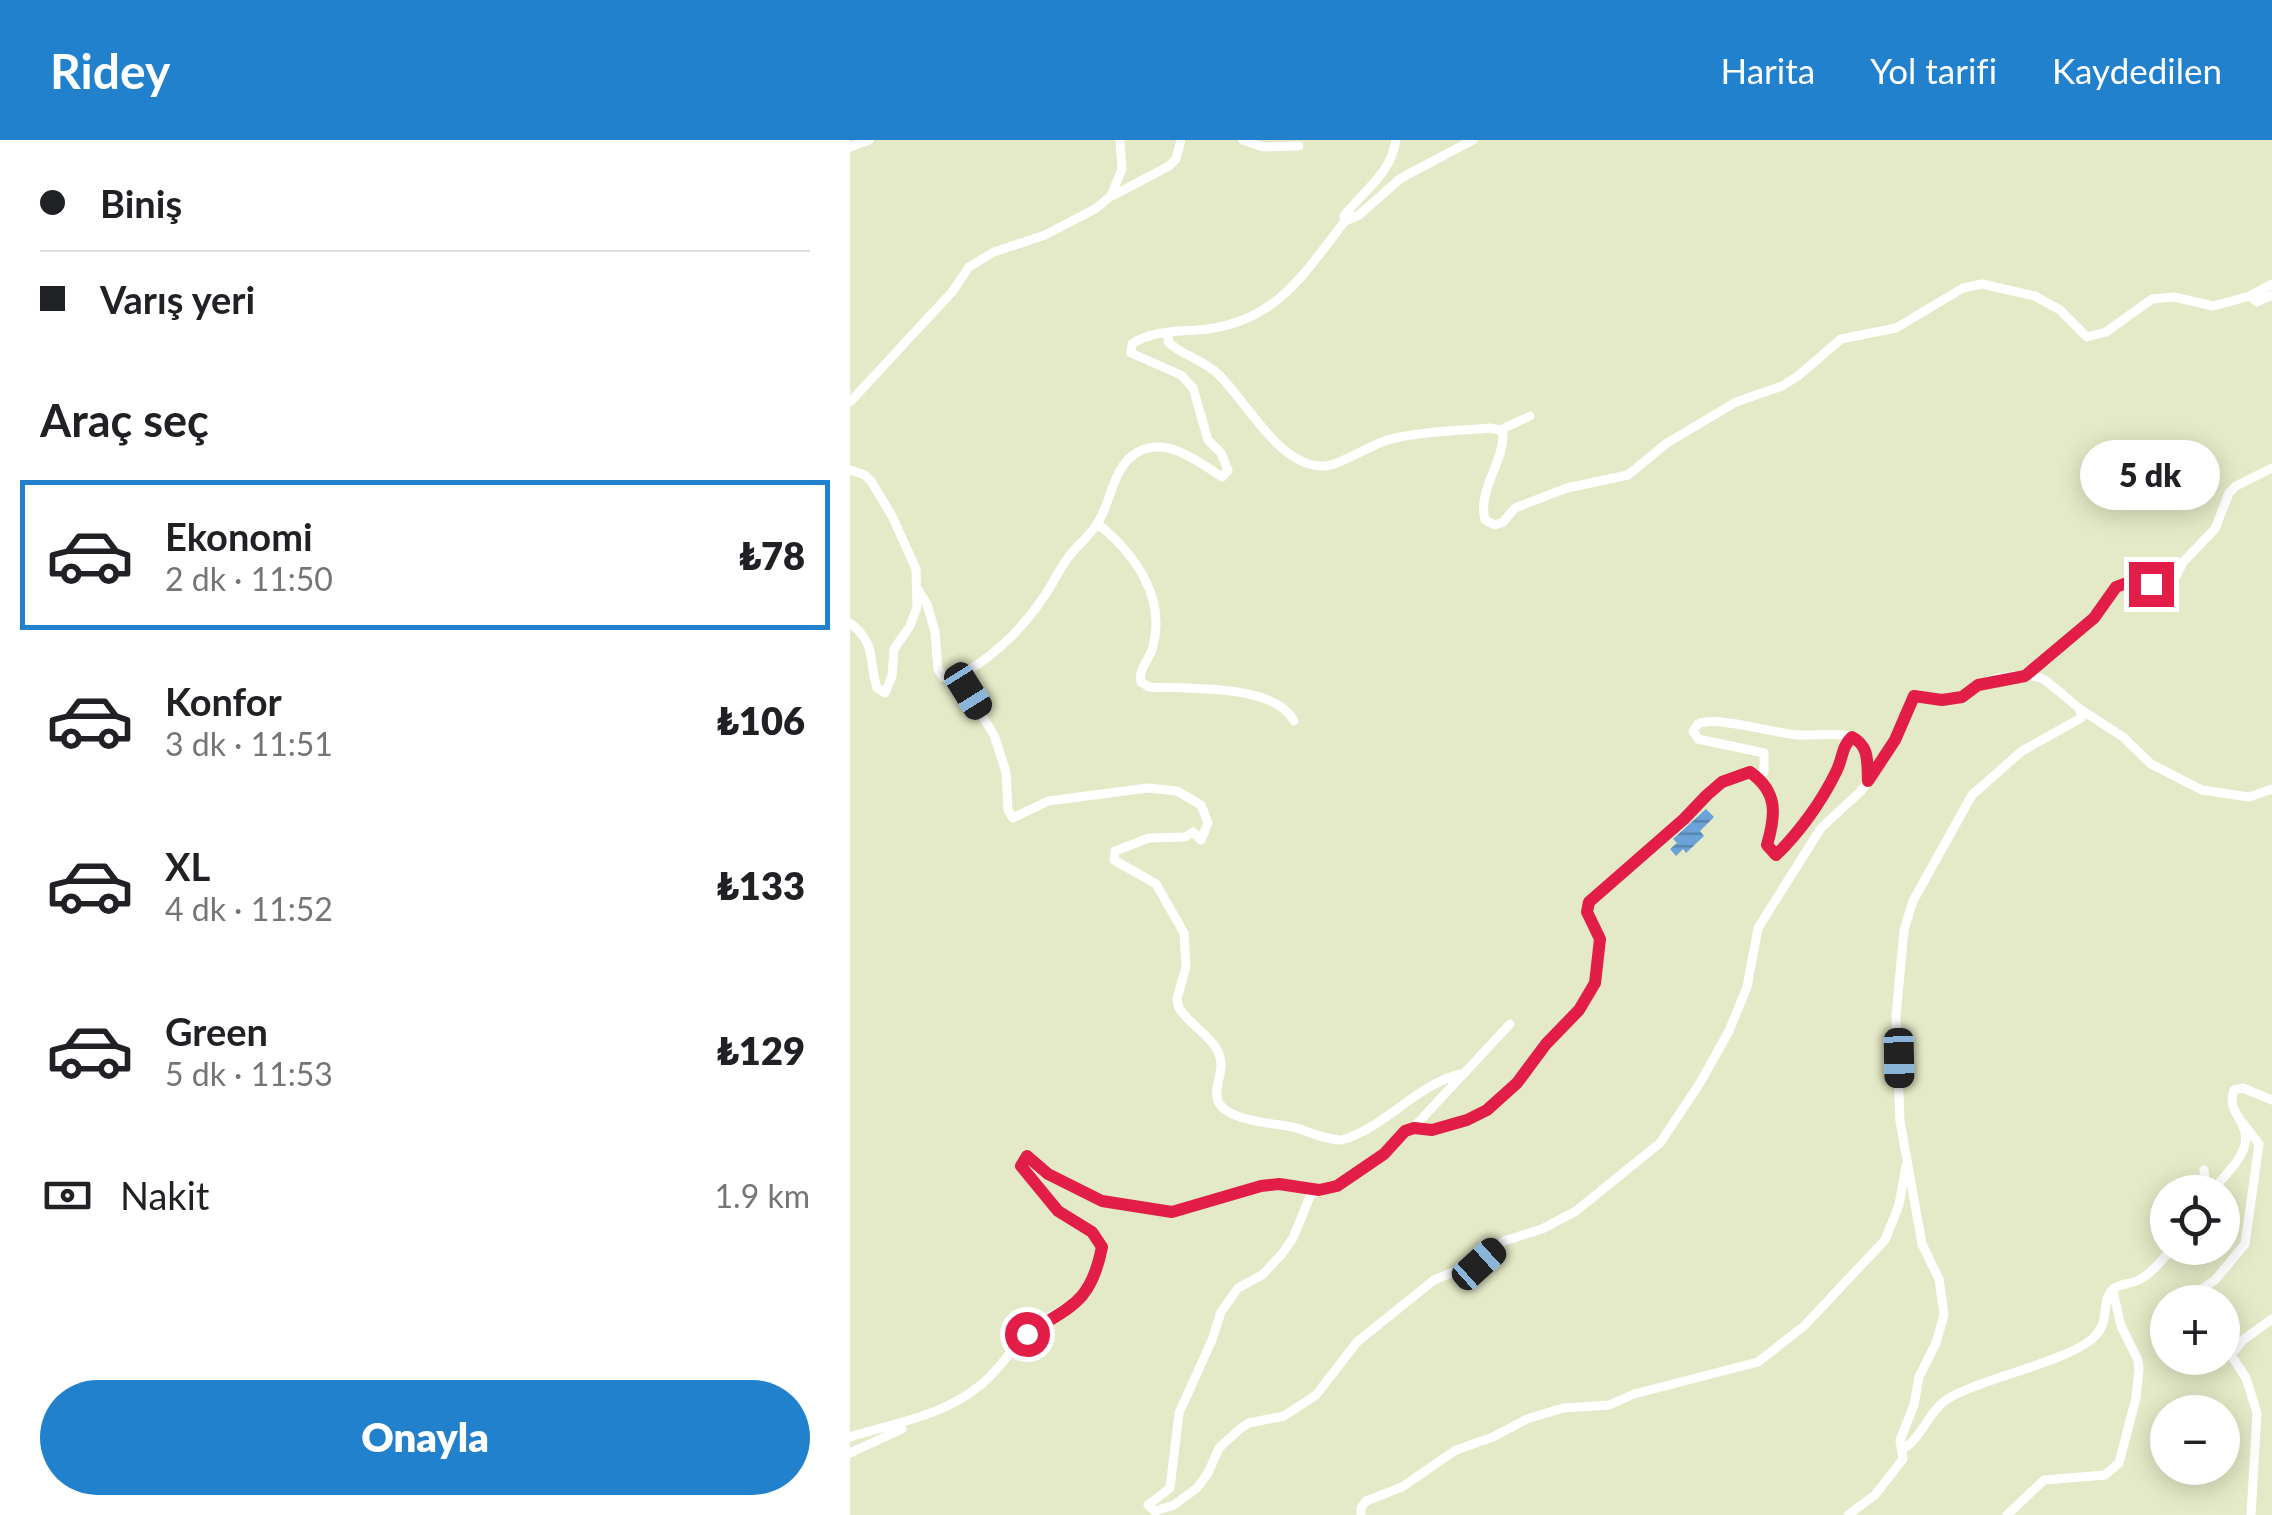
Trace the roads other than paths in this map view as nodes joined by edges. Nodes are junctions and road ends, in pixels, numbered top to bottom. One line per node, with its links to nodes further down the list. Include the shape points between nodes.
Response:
1 (869, 140): 8 (street)
2 (1120, 140): 9 (street, via 1122,170)
3 (1181, 140): 9 (street, via 1169,166)
4 (1243, 140): 7 (street)
5 (1396, 140): 10 (street, via 1394,157)
6 (1474, 140): 10 (street, via 1401,178)
7 (1299, 146)
8 (850, 147)
9 (1111, 196): 15 (street, via 969,268)
10 (1345, 221): 14 (street, via 1295,285 1261,314)
11 (2272, 284): 13 (street)
12 (2272, 295): 13 (street, via 2257,302)
13 (2250, 296): 17 (street, via 2213,306 2174,296 2152,299 2106,332 2087,337 2035,296 1982,284 1963,288 1896,328 1841,339 1798,376 1736,402 1667,443 1628,476 1577,484 1524,504 1495,526 1483,513 1504,437)
14 (1169, 333): 17 (street, via 1168,342 1222,378 1276,442 1314,466 1412,434); 20 (street, via 1140,338 1131,353 1193,388 1208,440 1228,470 1222,477 1187,454 1140,451 1115,480)
15 (850, 402)
16 (1530, 416): 17 (street)
17 (1500, 430)
18 (2272, 468): 23 (street, via 2229,493 2216,528 2183,562 2167,596 2142,577 2124,582 2087,625)
19 (850, 470): 21 (street, via 872,482 892,516 913,560)
20 (1098, 524): 24 (street, via 1007,641); 26 (street, via 1154,595 1158,621 1141,682 1274,700)
21 (919, 592): 22 (street, via 914,618 894,650 886,692 877,688 864,633); 24 (street, via 935,632 938,669)
22 (850, 623)
23 (2025, 676): 25 (street, via 2044,679); 29 (street, via 1978,685 1962,697 1914,696)
24 (952, 679): 32 (street, via 968,691 994,735 1013,818 1048,801 1148,788 1177,791 1202,805 1208,824 1200,840 1193,832 1150,838 1115,850 1114,860 1156,884 1184,933 1179,1008 1218,1050 1217,1096 1228,1112 1342,1140 1430,1086)
25 (2080, 708): 30 (street, via 2151,764 2202,790 2249,796); 36 (street, via 2082,718 2022,751 1972,795 1913,901 1902,939 1896,1016)
26 (1294, 721)
27 (1852, 737): 28 (street, via 1812,810 1776,855 1767,845 1774,807); 28 (street, via 1716,720 1698,724 1698,740 1764,754 1764,772); 29 (street, via 1867,753)
28 (1755, 775): 35 (street, via 1722,782 1589,902 1600,939 1595,983 1510,1090 1467,1120)
29 (1868, 781): 40 (street, via 1821,828 1758,928 1747,987 1728,1032 1660,1143 1576,1211 1504,1241 1471,1271 1434,1280 1357,1342 1316,1395 1284,1416 1241,1428 1219,1448 1197,1488 1155,1511 1148,1505 1170,1488 1179,1414 1225,1303 1282,1254 1306,1202)
30 (2272, 789)
31 (1510, 1024): 32 (street)
32 (1466, 1073): 35 (street)
33 (2272, 1100): 34 (street, via 2234,1090 2232,1108)
34 (2243, 1123): 39 (street, via 2246,1143); 42 (street, via 2256,1136 2260,1154 2249,1235 2228,1266)
35 (1414, 1128): 40 (street, via 1346,1182)
36 (1907, 1159): 47 (street, via 1922,1244 1939,1280 1944,1315 1916,1387); 49 (street, via 1885,1240 1825,1306 1758,1362 1618,1403 1526,1419 1366,1501)
37 (2204, 1170): 38 (street)
38 (2205, 1175)
39 (2223, 1175)
40 (1319, 1190): 45 (street, via 1261,1186 1172,1212 1102,1201 1027,1156 1021,1166 1058,1211 1092,1232 1102,1247 1098,1265 1082,1299 1027,1334 976,1389)
41 (2156, 1265): 43 (street)
42 (2204, 1285)
43 (2113, 1288): 47 (street, via 2093,1340 1954,1395); 51 (street, via 2139,1370 2119,1463 2105,1475 2044,1480)
44 (2272, 1320): 52 (street, via 2232,1355 2257,1414)
45 (927, 1416): 46 (street); 48 (street)
46 (850, 1437)
47 (1903, 1449): 50 (street, via 1881,1488)
48 (850, 1453)
49 (1360, 1515)
50 (1848, 1515)
51 (2007, 1515)
52 (2251, 1515)

